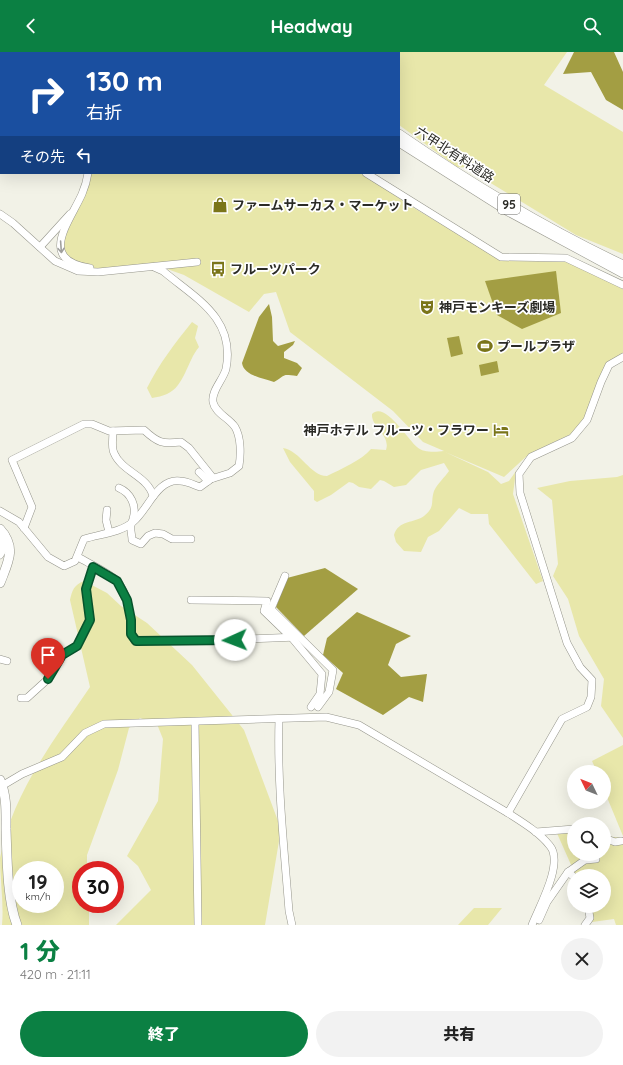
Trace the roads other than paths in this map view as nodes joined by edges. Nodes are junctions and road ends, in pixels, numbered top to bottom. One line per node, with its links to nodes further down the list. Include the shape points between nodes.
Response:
1 (400, 135): 9 (main road, 六甲北有料道路 / 95, via 511,205)
2 (400, 143): 12 (main road, 六甲北有料道路 / 95, via 508,211)
3 (88, 174): 5 (street, via 82,194)
4 (368, 174): 13 (street, via 501,257 566,258)
5 (72, 211): 7 (street); 11 (street, one-way to 11, via 61,236 61,254 77,266)
6 (0, 214): 7 (street)
7 (40, 247): 11 (street, via 55,261 70,269 86,272)
8 (197, 262): 10 (street)
9 (623, 266)
10 (154, 267): 11 (street); 17 (street, via 163,271 208,307 223,328 226,367 224,377 213,395 213,402 235,427 240,458 239,466 235,470)
11 (112, 271)
12 (623, 273)
13 (623, 285)
14 (623, 357): 40 (street, via 609,366 587,420 572,438 531,457 519,474 520,493 567,643 580,667 592,680 591,697 587,707 562,719)
15 (113, 431): 17 (street, via 144,430 164,444 182,442); 19 (street, via 114,453 132,474 145,481); 23 (street, via 84,424 12,460 32,507)
16 (199, 472): 17 (street)
17 (210, 479): 19 (street, via 200,487 184,481 173,482 162,487)
18 (119, 488): 22 (street, via 131,498 134,506)
19 (153, 496): 22 (street, via 145,510)
20 (107, 510): 25 (street)
21 (0, 512): 23 (street, via 12,517)
22 (131, 524): 25 (street); 26 (street, via 132,540 141,544 155,533 172,539)
23 (24, 528): 28 (street, via 48,557 56,562 64,566 72,564)
24 (3, 532): 27 (street, via 3,550); 31 (main road, via 9,541 10,553)
25 (109, 532): 28 (street, via 84,539)
26 (191, 539)
27 (0, 555)
28 (78, 557): 29 (street)
29 (93, 567): 33 (street, via 117,581 127,600 131,634 136,641); 36 (street, via 86,589 90,620 77,646 62,655 48,679 27,698)
30 (285, 576): 33 (street, via 271,609)
31 (0, 583)
32 (191, 600): 33 (street, via 267,601 264,611)
33 (295, 637): 34 (street); 34 (street, via 322,674 320,694 315,707 329,692)
34 (333, 670): 35 (street)
35 (335, 691)
36 (21, 698)
37 (279, 719): 38 (street); 40 (street, via 326,717 359,726); 51 (street, via 282,823)
38 (195, 722): 39 (street, via 104,724 85,733 62,757); 50 (street)
39 (1, 784): 49 (main road, via 5,794 12,904)
40 (508, 813): 42 (street)
41 (567, 829): 42 (street)
42 (536, 832): 52 (street, via 551,846 555,864)
43 (611, 841): 44 (street)
44 (621, 841)
45 (584, 861): 46 (street)
46 (576, 869)
47 (567, 879): 53 (street, via 547,902)
48 (589, 913): 54 (street, via 590,918)
49 (17, 925)
50 (198, 925)
51 (292, 925)
52 (532, 925)
53 (536, 925)
54 (585, 925)

